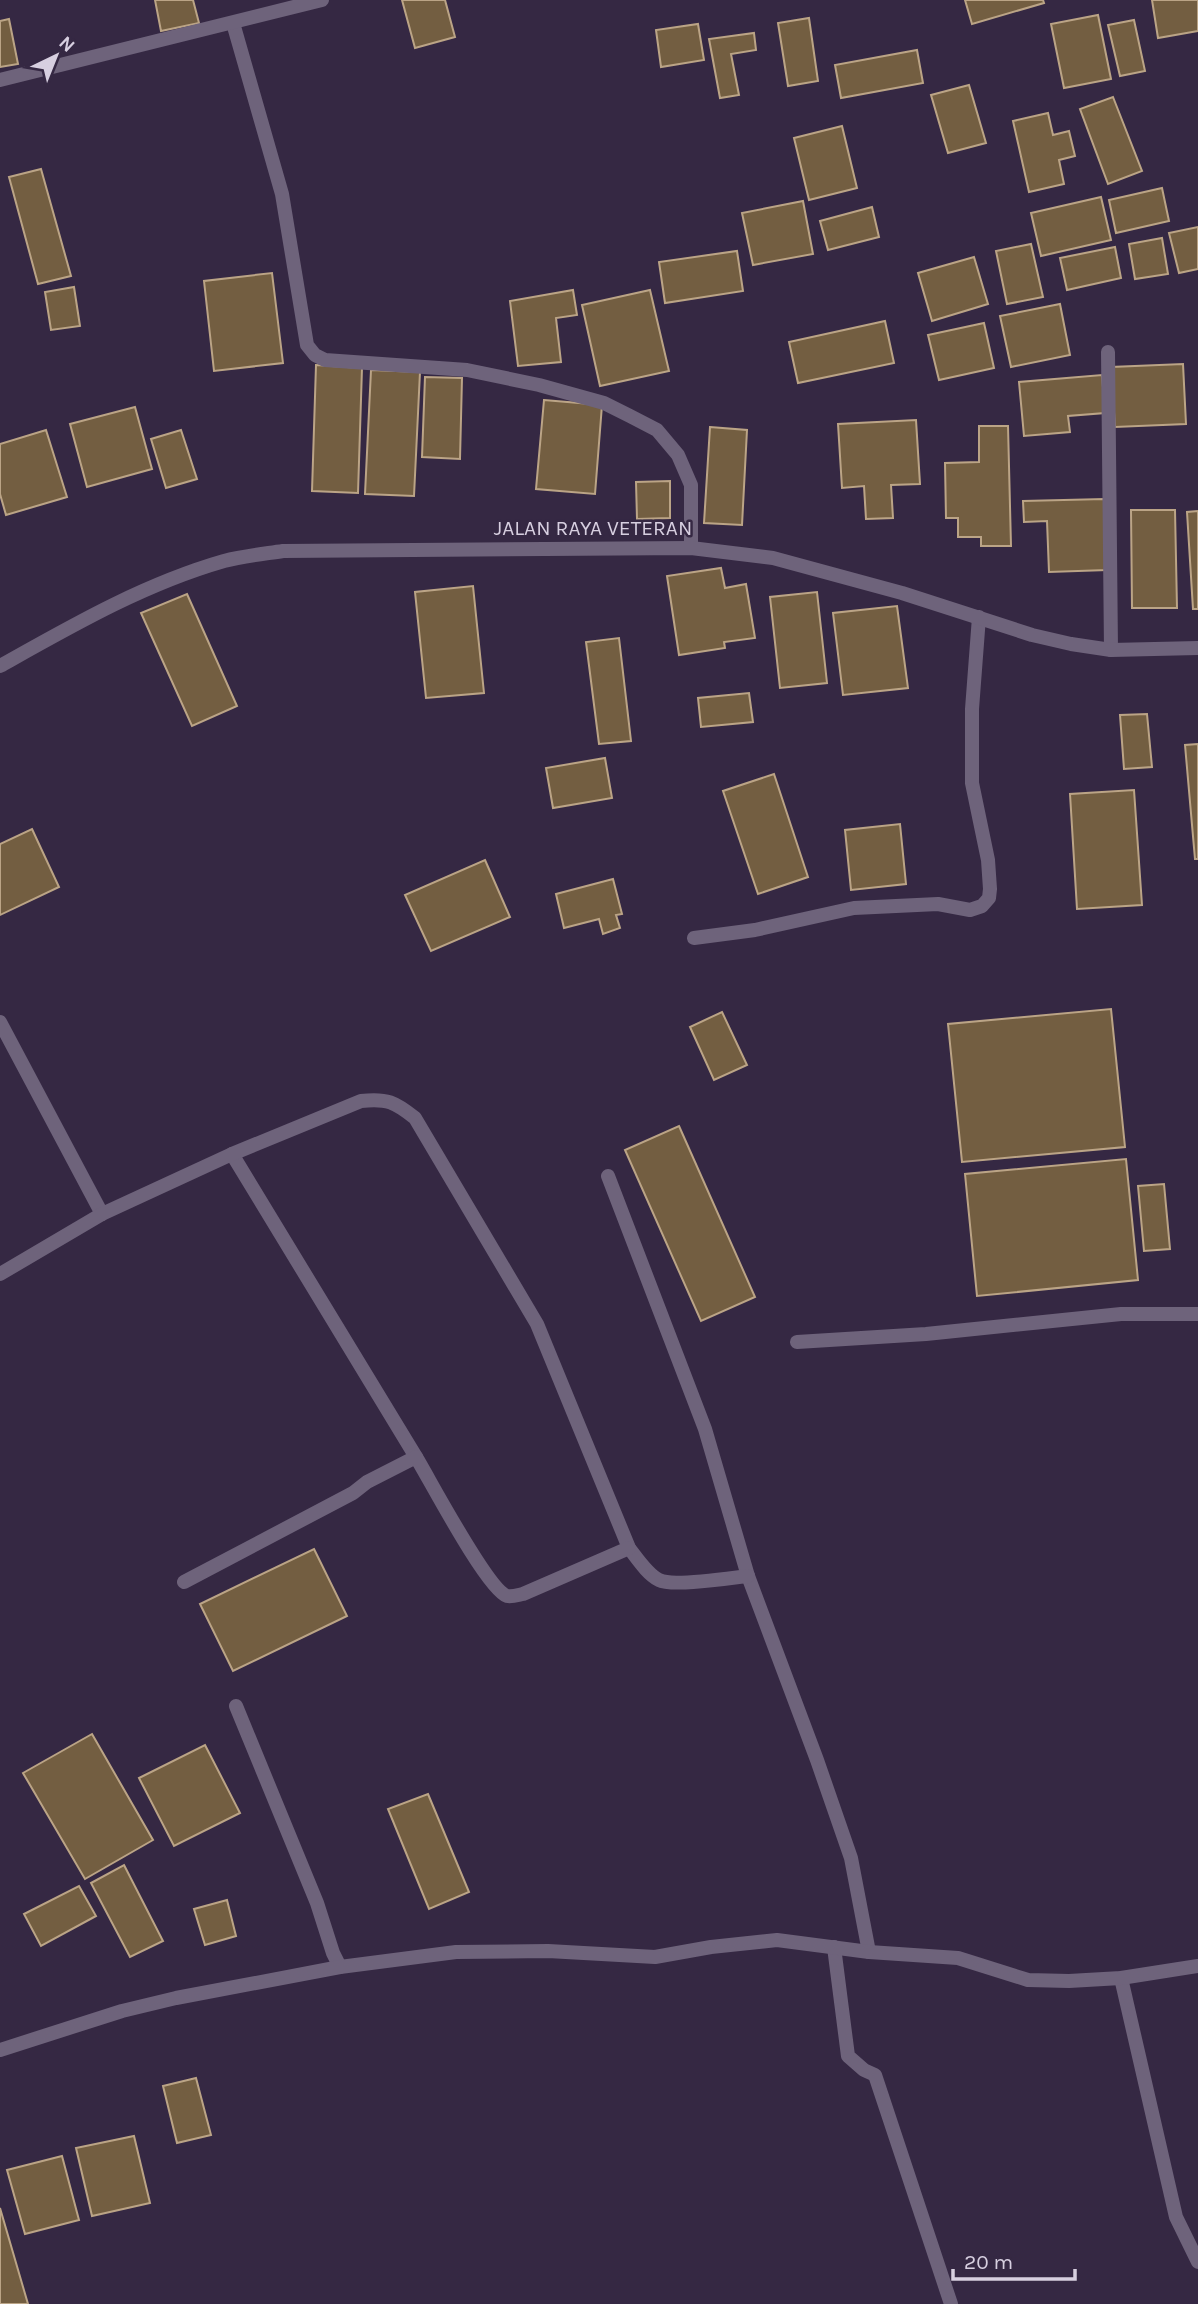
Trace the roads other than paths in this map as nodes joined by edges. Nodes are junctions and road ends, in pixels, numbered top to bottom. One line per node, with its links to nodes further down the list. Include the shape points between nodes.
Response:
1 (321, 0): 2 (street)
2 (233, 23): 3 (street); 5 (street, via 282,194 307,345 315,355 324,360 467,370 604,403 630,416 657,430 678,455 691,485)
3 (0, 80)
4 (1108, 352): 8 (street)
5 (691, 548): 6 (street, JALAN RAYA VETERAN, via 773,558); 9 (street, JALAN RAYA VETERAN, via 283,551 227,560 164,580 109,605)
6 (979, 617): 8 (street, JALAN RAYA VETERAN, via 1032,635); 10 (street, via 972,783 989,870 989,898 982,906 970,910 938,904 854,908)
7 (1198, 648): 8 (street, JALAN RAYA VETERAN)
8 (1111, 650)
9 (0, 666)
10 (694, 938)
11 (0, 1022): 14 (street)
12 (232, 1154): 14 (street); 18 (street); 19 (street, via 361,1101 397,1104 415,1118 537,1324)
13 (608, 1176): 20 (street, via 705,1429)
14 (102, 1214): 15 (street)
15 (0, 1274)
16 (1198, 1314): 17 (street, via 1121,1314)
17 (797, 1342)
18 (416, 1457): 19 (street, via 483,1569 509,1597); 21 (street)
19 (629, 1548): 20 (street, via 661,1581)
20 (748, 1576): 24 (street, via 850,1858)
21 (184, 1582)
22 (236, 1706): 26 (street)
23 (834, 1947): 24 (street); 26 (street, via 777,1940 655,1957 477,1951); 30 (street, via 848,2056 875,2076)
24 (869, 1952): 27 (street, via 958,1958 1028,1980)
25 (1198, 1966): 27 (street)
26 (340, 1967): 28 (street, via 122,2011)
27 (1121, 1978): 29 (street, via 1176,2217)
28 (0, 2050)
29 (1198, 2262)
30 (951, 2304)

